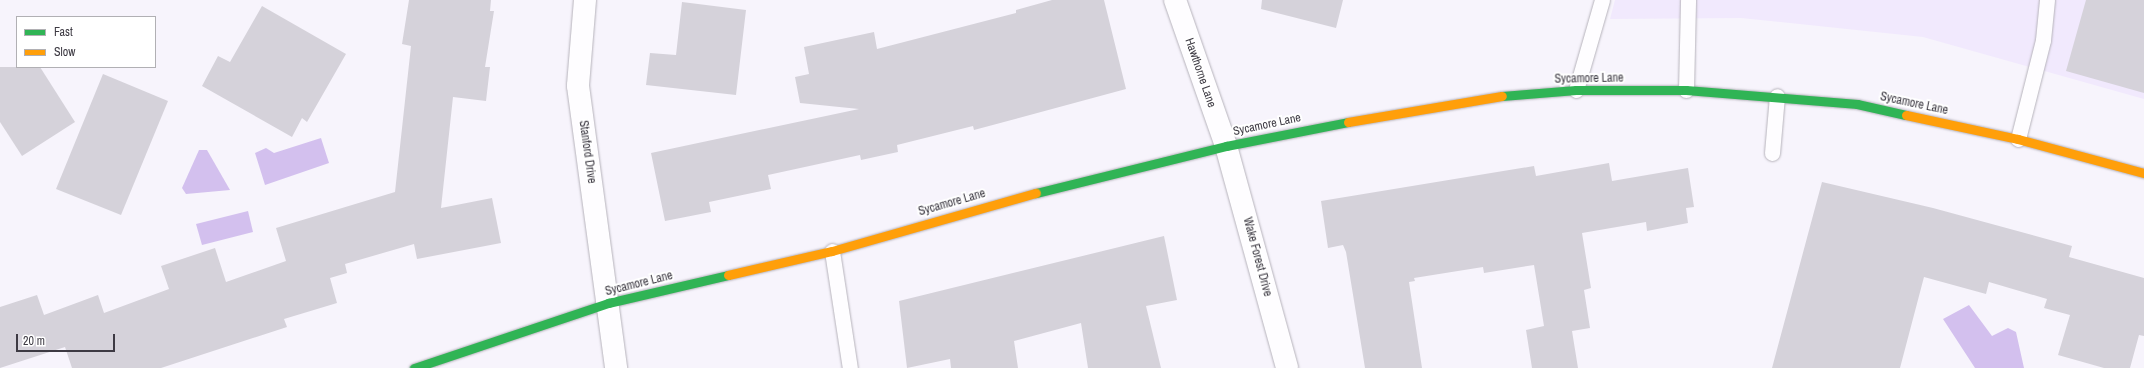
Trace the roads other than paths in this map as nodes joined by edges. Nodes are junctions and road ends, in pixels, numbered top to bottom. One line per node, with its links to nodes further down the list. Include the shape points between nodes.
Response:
1 (585, 0): 14 (street, Stanford Drive, via 578,86)
2 (1175, 0): 10 (street, Hawthorne Lane)
3 (1602, 0): 6 (lane)
4 (1688, 0): 7 (lane)
5 (2047, 0): 9 (lane, via 2041,46)
6 (1576, 90): 7 (street, Sycamore Lane); 10 (street, Sycamore Lane, via 1473,98)
7 (1686, 90): 8 (street, Sycamore Lane)
8 (1777, 96): 9 (street, Sycamore Lane, via 1857,104); 11 (lane)
9 (2018, 139): 12 (street, Sycamore Lane)
10 (1226, 146): 13 (street, Sycamore Lane, via 989,204); 18 (street, Wake Forest Drive)
11 (1772, 153)
12 (2144, 173)
13 (832, 250): 14 (street, Sycamore Lane); 17 (lane)
14 (608, 303): 15 (street, Sycamore Lane); 16 (street, Stanford Drive)
15 (414, 368)
16 (616, 368)
17 (850, 368)
18 (1287, 368)

